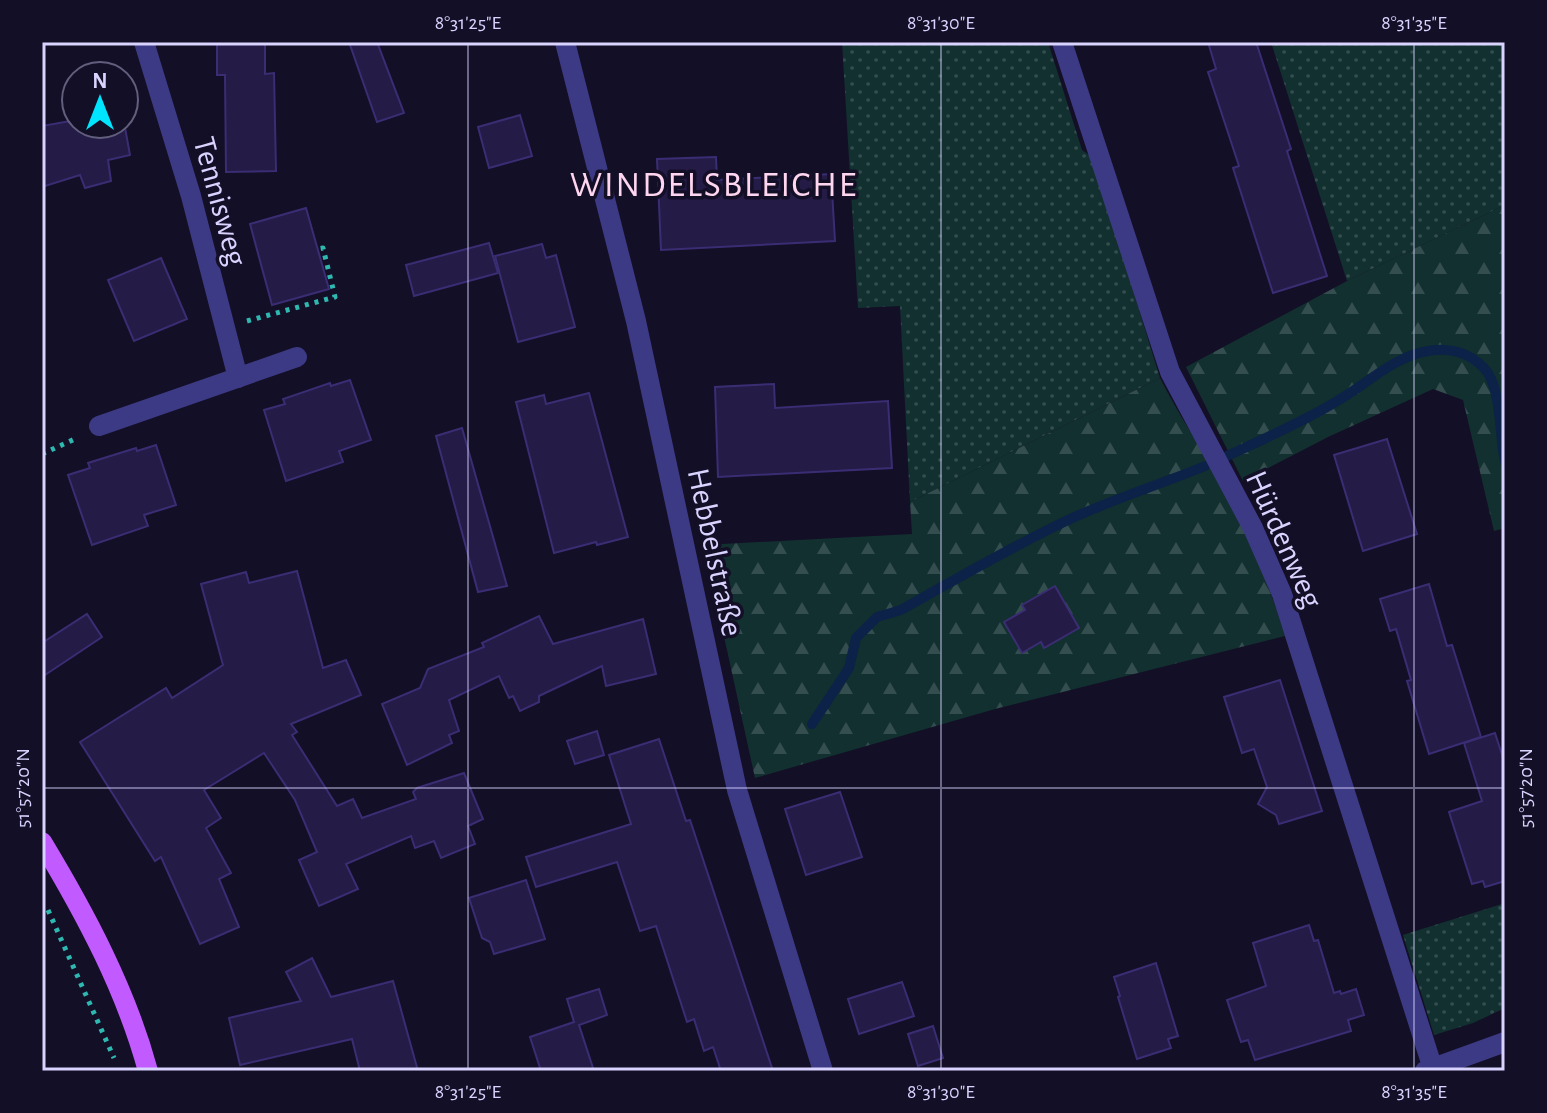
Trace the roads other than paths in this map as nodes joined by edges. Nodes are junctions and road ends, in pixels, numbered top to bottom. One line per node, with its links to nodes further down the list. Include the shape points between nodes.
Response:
1 (144, 42): 5 (street, Tennisweg)
2 (565, 42): 11 (street, Hebbelstraße, via 636,321 737,790)
3 (1062, 42): 9 (street, Hürdenweg, via 1170,372 1259,539 1282,594)
4 (297, 357): 5 (street)
5 (238, 378): 6 (street)
6 (99, 426)
7 (42, 842): 10 (main road, via 127,1006)
8 (1505, 1042): 9 (street)
9 (1429, 1070)
10 (148, 1071)
11 (823, 1071)

